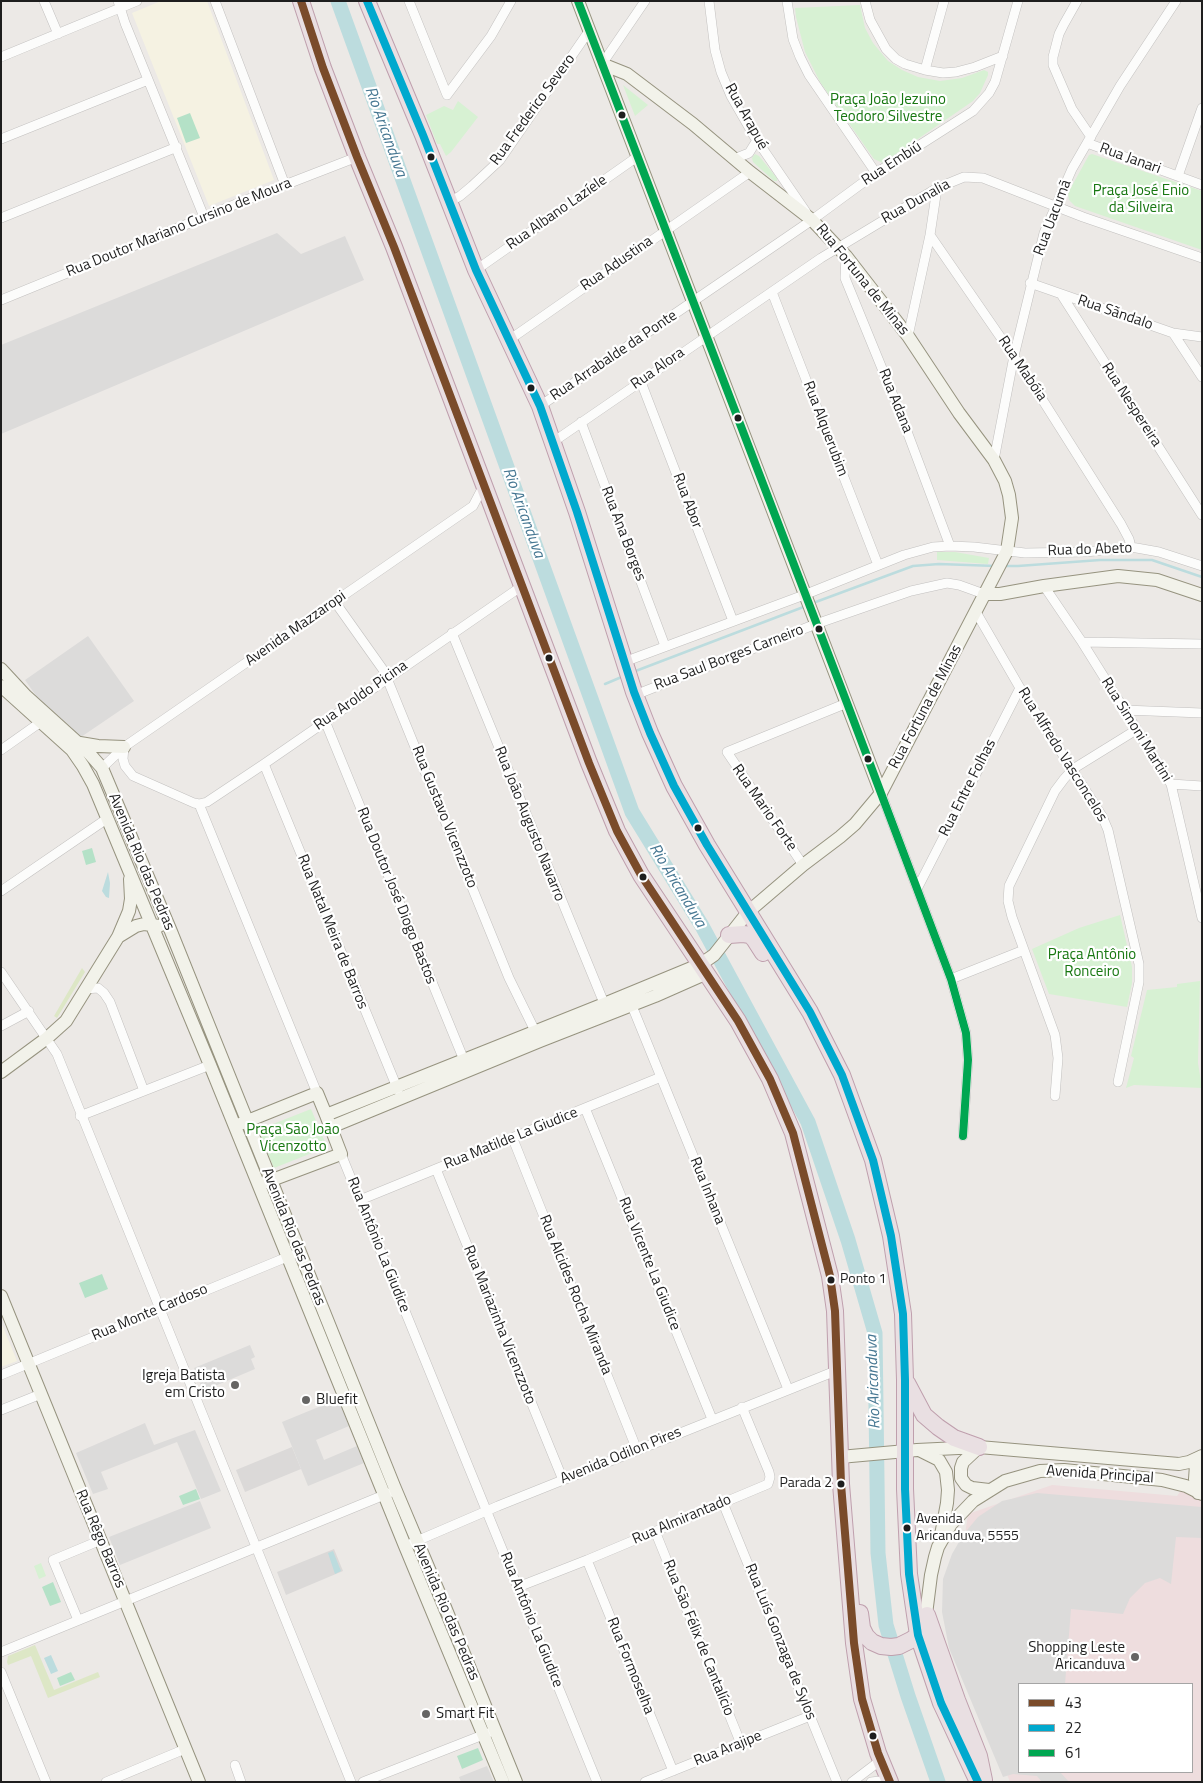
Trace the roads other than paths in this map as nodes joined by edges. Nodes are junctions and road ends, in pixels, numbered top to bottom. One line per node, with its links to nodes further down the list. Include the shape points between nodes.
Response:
1 (44, 1): 19 (street)
2 (137, 1): 17 (street)
3 (215, 1): 36 (street)
4 (301, 1): 30 (highway)
5 (367, 1): 39 (highway)
6 (409, 1): 7 (street, via 447,95 491,36)
7 (511, 1)
8 (578, 1): 18 (street)
9 (645, 1): 22 (street)
10 (709, 1): 27 (street, Rua Arapué, via 721,72)
11 (787, 1): 34 (street, via 794,39 804,66)
12 (865, 1): 23 (street, via 870,20 886,49 900,61)
13 (944, 1): 23 (street)
14 (1018, 1): 20 (street, Rua Embiú)
15 (1077, 1): 28 (street, via 1064,24 1053,57 1072,109)
16 (1176, 1): 28 (street, Rua Uacumã)
17 (119, 5): 19 (street); 24 (street)
18 (589, 31): 22 (street); 39 (street, Rua Frederico Severo, via 500,160 460,196)
19 (58, 34): 21 (street)
20 (1003, 56): 23 (street, via 956,72); 34 (street, Rua Embiú, via 995,82 973,111)
21 (1, 57)
22 (602, 64): 31 (street); 32 (street, Rua Fortuna de Minas, via 627,74)
23 (924, 70)
24 (148, 80): 26 (street); 29 (street)
25 (1202, 108): 35 (street)
26 (1, 139)
27 (757, 140): 32 (street, via 753,149); 43 (street, Rua Arapué)
28 (1089, 140): 35 (street, Rua Janari); 40 (street, Rua Uacumã)
29 (177, 147): 41 (street); 42 (street)
30 (357, 157): 36 (street, Rua Doutor Mariano Cursino de Moura); 66 (highway)
31 (637, 157): 44 (street); 48 (street, Rua Albano Lazíele)
32 (734, 159): 33 (street, Rua Fortuna de Minas)
33 (750, 172): 43 (street, Rua Fortuna de Minas); 44 (street, Rua Adustina)
34 (876, 173): 43 (street, Rua Embiú)
35 (1178, 176): 37 (street, Rua Janari)
36 (285, 184): 41 (street, Rua Doutor Mariano Cursino de Moura)
37 (1202, 185)
38 (938, 188): 40 (street, Rua Dunalia, via 975,176); 45 (street); 46 (street, Rua Dunalia)
39 (448, 202): 48 (highway)
40 (1055, 206): 47 (street); 49 (street, Rua Uacumã)
41 (204, 217): 52 (street, Rua Doutor Mariano Cursino de Moura)
42 (1, 218)
43 (812, 220): 46 (street, Rua Fortuna de Minas); 53 (street, Rua Arrabalde da Ponte)
44 (665, 230): 53 (street); 58 (street, Rua Adustina)
45 (930, 235): 56 (street); 59 (street, Rua Mabóia)
46 (842, 252): 50 (street, Rua Alora); 56 (street, Rua Fortuna de Minas); 68 (street, Rua Adana, via 845,278)
47 (1202, 258)
48 (476, 270): 58 (highway)
49 (1030, 283): 51 (street, Rua Sãndalo); 59 (street, Rua Uacumã)
50 (772, 292): 55 (street, Rua Alora); 71 (street, Rua Alquerubim)
51 (1061, 294): 54 (street, Rua Sãndalo); 67 (street, Rua Nespereira)
52 (1, 300)
53 (693, 302): 55 (street); 62 (street, Rua Arrabalde da Ponte)
54 (1173, 333): 57 (street, Rua Sãndalo); 60 (street)
55 (706, 336): 61 (street, Rua Alora); 77 (street)
56 (908, 336): 65 (street, Rua Fortuna de Minas)
57 (1202, 337)
58 (509, 340): 62 (highway)
59 (1014, 356): 65 (street, Rua Uacumã); 69 (street, Rua Mabóia, via 1121,524)
60 (1202, 377)
61 (641, 382): 63 (street, Rua Alora); 80 (street, Rua Abor)
62 (540, 406): 64 (highway)
63 (581, 422): 64 (street, Rua Alora); 85 (street, Rua Ana Borges)
64 (553, 442): 86 (highway)
65 (994, 460): 70 (street, Rua Fortuna de Minas, via 1010,495 1012,518)
66 (484, 484): 73 (highway); 78 (street, Avenida Mazzaropi, via 473,506)
67 (1202, 515)
68 (950, 546): 70 (street, Rua do Abeto); 71 (street, Rua do Abeto, via 917,551)
69 (1131, 546): 70 (street, Rua do Abeto); 72 (street, Rua do Abeto)
70 (1005, 556): 75 (street, Rua Fortuna de Minas)
71 (878, 565): 77 (street, Rua do Abeto)
72 (1202, 566)
73 (522, 586): 82 (street, Rua Aroldo Picina); 122 (highway, via 617,831 641,875)
74 (1044, 586): 75 (street, Rua Saul Borges Carneiro); 76 (street, Rua Saul Borges Carneiro, via 1118,576 1141,577); 83 (street, Rua Simoni Martini)
75 (984, 594): 79 (street, Rua Fortuna de Minas); 81 (street, Rua Saul Borges Carneiro, via 947,583)
76 (1202, 595)
77 (806, 599): 80 (street, Rua do Abeto); 81 (street)
78 (335, 602): 88 (street, Rua Gustavo Vicenzzoto); 99 (street, Avenida Mazzaropi)
79 (976, 612): 90 (street, Rua Alfredo Vasconcelos); 107 (street, Rua Fortuna de Minas)
80 (732, 621): 85 (street, Rua do Abeto)
81 (815, 621): 91 (street, Rua Saul Borges Carneiro); 92 (street)
82 (452, 633): 88 (street, Rua Aroldo Picina); 128 (street, Rua João Augusto Navarro)
83 (1082, 642): 84 (street); 93 (street, Rua Simoni Martini)
84 (1202, 644)
85 (664, 646): 86 (street, Rua do Abeto)
86 (624, 664): 91 (highway)
87 (1, 669): 95 (street, Avenida Rio das Pedras)
88 (387, 678): 96 (street, Rua Aroldo Picina); 131 (street, Rua Gustavo Vicenzzoto, via 509,978)
89 (1, 686): 95 (street, Avenida Rio das Pedras)
90 (1020, 688): 103 (street, Rua Alfredo Vasconcelos); 114 (street, Rua Entre Folhas)
91 (634, 694): 117 (highway)
92 (847, 702): 107 (street); 110 (street, Rua Mario Forte, via 728,751 728,756)
93 (1124, 710): 94 (street); 97 (street, Rua Simoni Martini)
94 (1202, 713)
95 (44, 720): 98 (street, Avenida Rio das Pedras); 100 (street); 104 (street, Avenida Rio das Pedras, via 79,759)
96 (325, 721): 101 (street, Rua Aroldo Picina); 134 (street, Rua Doutor José Diogo Bastos)
97 (1136, 730): 103 (street); 105 (street, Rua Simoni Martini)
98 (79, 743): 99 (street); 102 (street, Avenida Rio das Pedras)
99 (124, 747): 102 (street, Avenida Mazzaropi); 108 (street, via 125,766 133,776)
100 (1, 750)
101 (264, 764): 108 (street, Rua Aroldo Picina); 140 (street, Rua Natal Meira de Barros)
102 (102, 768): 104 (street); 119 (street, Avenida Rio das Pedras)
103 (1073, 769): 121 (street, via 1055,791 1009,886 1008,901); 137 (street, Rua Alfredo Vasconcelos, via 1108,830 1139,964 1138,990)
104 (93, 784): 109 (street, Avenida Rio das Pedras)
105 (1171, 784): 106 (street); 112 (street, Rua Simoni Martini)
106 (1202, 786)
107 (881, 793): 110 (street, Rua Fortuna de Minas, via 840,838); 114 (street)
108 (199, 804): 139 (street, Rua Antônio La Giudice)
109 (108, 818): 111 (street, Avenida Rio das Pedras); 115 (street)
110 (803, 865): 117 (street, Rua Fortuna de Minas)
111 (130, 869): 118 (street, Avenida Rio das Pedras); 120 (street, via 129,911)
112 (1192, 872): 113 (street); 116 (street, Rua Simoni Martini)
113 (1202, 873)
114 (916, 889): 124 (street)
115 (1, 891)
116 (1202, 918)
117 (739, 923): 122 (street, Rua Fortuna de Minas); 127 (highway); 127 (highway, via 743,934 754,939 787,988)
118 (153, 925): 119 (street); 120 (street, via 136,926); 133 (street, Avenida Rio das Pedras)
119 (170, 929): 145 (street, Avenida Rio das Pedras)
120 (118, 937): 125 (street)
121 (1024, 950): 124 (street); 141 (street, via 1055,1035 1058,1058)
122 (707, 964): 126 (street); 156 (highway, via 770,1079 793,1133 830,1276)
123 (1, 972): 129 (street)
124 (951, 979): 146 (street, via 966,1033 968,1060)
125 (85, 989): 132 (street, via 66,1021); 138 (street, via 98,988 110,1002)
126 (629, 1000): 128 (street); 136 (street, Rua Inhana)
127 (804, 1002): 158 (highway, via 842,1075 875,1164 891,1236 901,1304)
128 (606, 1009): 131 (street)
129 (29, 1011): 130 (street); 132 (street)
130 (1, 1026)
131 (538, 1036): 134 (street)
132 (47, 1038): 135 (street); 143 (street)
133 (210, 1064): 138 (street); 145 (street, Avenida Rio das Pedras)
134 (467, 1065): 140 (street)
135 (1, 1072)
136 (661, 1077): 142 (street, Rua Matilde La Giudice); 159 (street, Rua Inhana)
137 (1118, 1082)
138 (144, 1091): 143 (street)
139 (317, 1093): 144 (street, Rua Antônio La Giudice); 145 (street)
140 (399, 1093): 144 (street)
141 (1054, 1096)
142 (585, 1108): 147 (street, Rua Matilde La Giudice); 163 (street, Rua Vicente La Giudice)
143 (80, 1116): 154 (street)
144 (328, 1121): 148 (street, Rua Antônio La Giudice)
145 (240, 1123): 150 (street, Avenida Rio das Pedras)
146 (963, 1136)
147 (513, 1139): 149 (street, Rua Matilde La Giudice); 165 (street, Rua Alcides Rocha Miranda)
148 (341, 1154): 150 (street); 151 (street, Rua Antônio La Giudice)
149 (436, 1169): 151 (street, Rua Matilde La Giudice); 170 (street, Rua Mariazinha Vicenzzoto)
150 (265, 1183): 152 (street, Avenida Rio das Pedras)
151 (360, 1200): 175 (street, Rua Antônio La Giudice)
152 (294, 1254): 154 (street, Rua Monte Cardoso); 172 (street, Avenida Rio das Pedras)
153 (1, 1296): 155 (street, Rua Rêgo Barros)
154 (160, 1309): 155 (street, Rua Monte Cardoso); 179 (street)
155 (29, 1364): 157 (street, Rua Monte Cardoso); 160 (street, Rua Rêgo Barros)
156 (838, 1370): 159 (street, Avenida Odilon Pires); 167 (highway)
157 (1, 1376)
158 (905, 1380): 164 (highway, via 924,1415 954,1438); 166 (highway)
159 (788, 1389): 161 (street, Avenida Odilon Pires)
160 (41, 1394): 162 (street); 177 (street, Rua Rêgo Barros)
161 (742, 1407): 163 (street, Avenida Odilon Pires); 174 (street, Rua Almirantado, via 770,1477 768,1484)
162 (1, 1410)
163 (712, 1420): 165 (street, Avenida Odilon Pires)
164 (979, 1447): 166 (street, Avenida Principal); 168 (street, Avenida Principal, via 1179,1464); 171 (street, via 964,1462 961,1478 972,1488)
165 (637, 1450): 170 (street, Avenida Odilon Pires)
166 (906, 1451): 167 (street, Avenida Principal); 180 (street, via 939,1460 946,1472 947,1503); 186 (highway, via 909,1574)
167 (840, 1457): 169 (highway)
168 (1200, 1457): 173 (street, via 1195,1479)
169 (841, 1478): 186 (highway, via 853,1495 862,1628 872,1642 881,1646 891,1647); 194 (highway, via 854,1643 862,1699)
170 (562, 1480): 175 (street, Avenida Odilon Pires)
171 (989, 1490): 173 (street, Avenida Principal, via 1021,1476 1064,1470 1162,1480); 180 (street, Avenida Principal, via 961,1512)
172 (391, 1493): 178 (street, Avenida Rio das Pedras); 179 (street)
173 (1200, 1493)
174 (723, 1503): 176 (street, Rua Almirantado); 189 (street, Rua Luís Gonzaga de Sylos)
175 (487, 1510): 178 (street, Avenida Odilon Pires); 182 (street, Rua Antônio La Giudice)
176 (655, 1532): 181 (street, Rua Almirantado); 192 (street, Rua São Félix de Cantalício)
177 (101, 1540): 183 (street, Rua Rêgo Barros); 185 (street, via 53,1560)
178 (411, 1543): 190 (street, Avenida Rio das Pedras, via 445,1607); 191 (street, Avenida Rio das Pedras)
179 (257, 1547): 183 (street); 202 (street)
180 (938, 1547): 184 (street, Avenida Principal)
181 (586, 1560): 182 (street, Rua Almirantado); 196 (street, Rua Formoselha)
182 (518, 1587): 206 (street, Rua Antônio La Giudice)
183 (126, 1600): 185 (street); 193 (street, Rua Rêgo Barros)
184 (927, 1615): 186 (street, Avenida Principal); 212 (highway, via 979,1756)
185 (78, 1620): 187 (street)
186 (915, 1638): 211 (highway)
187 (1, 1652)
188 (1, 1672): 198 (street)
189 (810, 1716): 192 (street, Rua Arajipe); 208 (street, Rua Luís Gonzaga de Sylos)
190 (494, 1729): 191 (street); 205 (street, Avenida Rio das Pedras)
191 (483, 1736): 203 (street); 204 (street, Avenida Rio das Pedras)
192 (741, 1744): 196 (street, Rua Arajipe)
193 (186, 1749): 199 (street); 200 (street, Rua Rêgo Barros)
194 (881, 1760): 197 (highway); 209 (street)
195 (235, 1765): 201 (street)
196 (673, 1771): 207 (street, Rua Arajipe)
197 (889, 1781): 210 (street)
198 (46, 1782)
199 (106, 1782)
200 (199, 1782)
201 (241, 1782)
202 (351, 1782)
203 (363, 1782)
204 (503, 1782)
205 (516, 1782)
206 (597, 1782)
207 (645, 1782)
208 (837, 1782)
209 (852, 1782)
210 (871, 1782)
211 (978, 1782)
212 (985, 1782)

